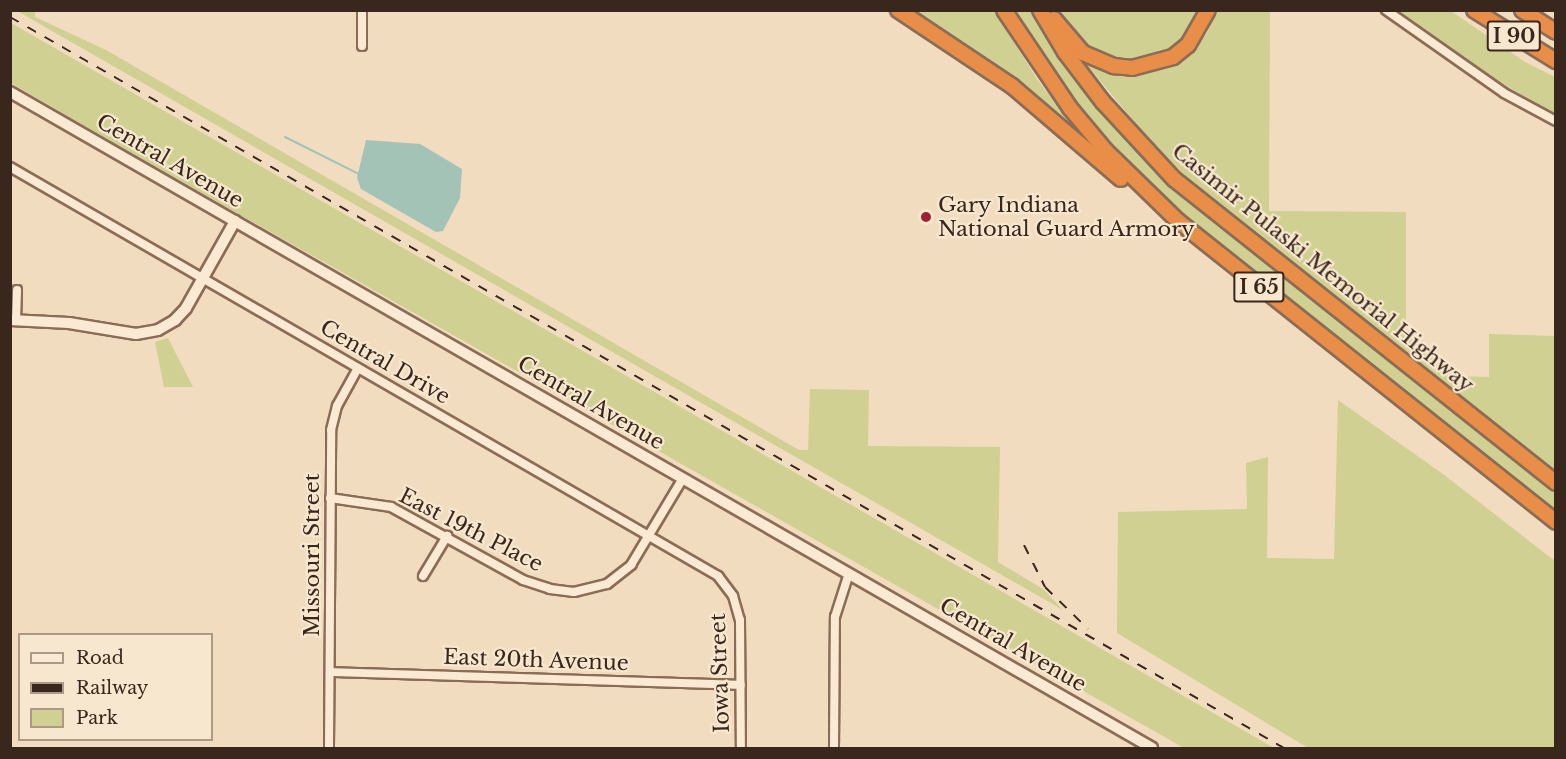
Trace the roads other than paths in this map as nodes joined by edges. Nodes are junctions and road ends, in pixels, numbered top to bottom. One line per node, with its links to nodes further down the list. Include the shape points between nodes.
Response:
1 (362, 10): 11 (street)
2 (898, 10): 17 (highway, via 1012,86 1124,181)
3 (1005, 10): 17 (highway, I 65, via 1031,56 1084,125)
4 (1040, 10): 23 (highway, Casimir Pulaski Memorial Highway / I 65, via 1065,52 1103,102 1174,178)
5 (1047, 10): 6 (highway, via 1083,52 1114,66 1132,68 1173,57 1188,45)
6 (1208, 10)
7 (1386, 10): 14 (street, via 1504,93)
8 (1474, 10): 12 (highway, I 90)
9 (1522, 10): 10 (highway, I 90)
10 (1556, 32)
11 (362, 46)
12 (1556, 61)
13 (10, 92): 16 (main road, Central Avenue)
14 (1556, 121)
15 (10, 167): 18 (street, Central Drive)
16 (235, 221): 18 (main road); 22 (main road, Central Avenue)
17 (1178, 221): 25 (highway, I 65)
18 (203, 278): 20 (main road, via 180,316 151,333); 21 (street, Central Drive)
19 (17, 290): 20 (street)
20 (13, 320)
21 (358, 368): 24 (street, Missouri Street, via 332,421); 26 (street, Central Drive)
22 (683, 478): 26 (street, East 19th Place); 28 (main road, Central Avenue)
23 (1556, 483)
24 (330, 498): 27 (street, East 19th Place, via 392,507); 31 (street, Missouri Street)
25 (1556, 522)
26 (650, 535): 27 (street, East 19th Place, via 637,557 616,578 597,588 574,592 549,589 523,579); 30 (street, Central Drive, via 712,572)
27 (447, 536): 29 (street)
28 (849, 573): 35 (street, via 835,617); 36 (main road, Central Avenue)
29 (423, 576)
30 (733, 596): 32 (street, Iowa Street, via 740,620)
31 (330, 672): 32 (street, East 20th Avenue); 33 (street, Missouri Street)
32 (741, 685): 34 (street, Iowa Street)
33 (329, 748)
34 (741, 748)
35 (834, 748)
36 (1152, 748)

